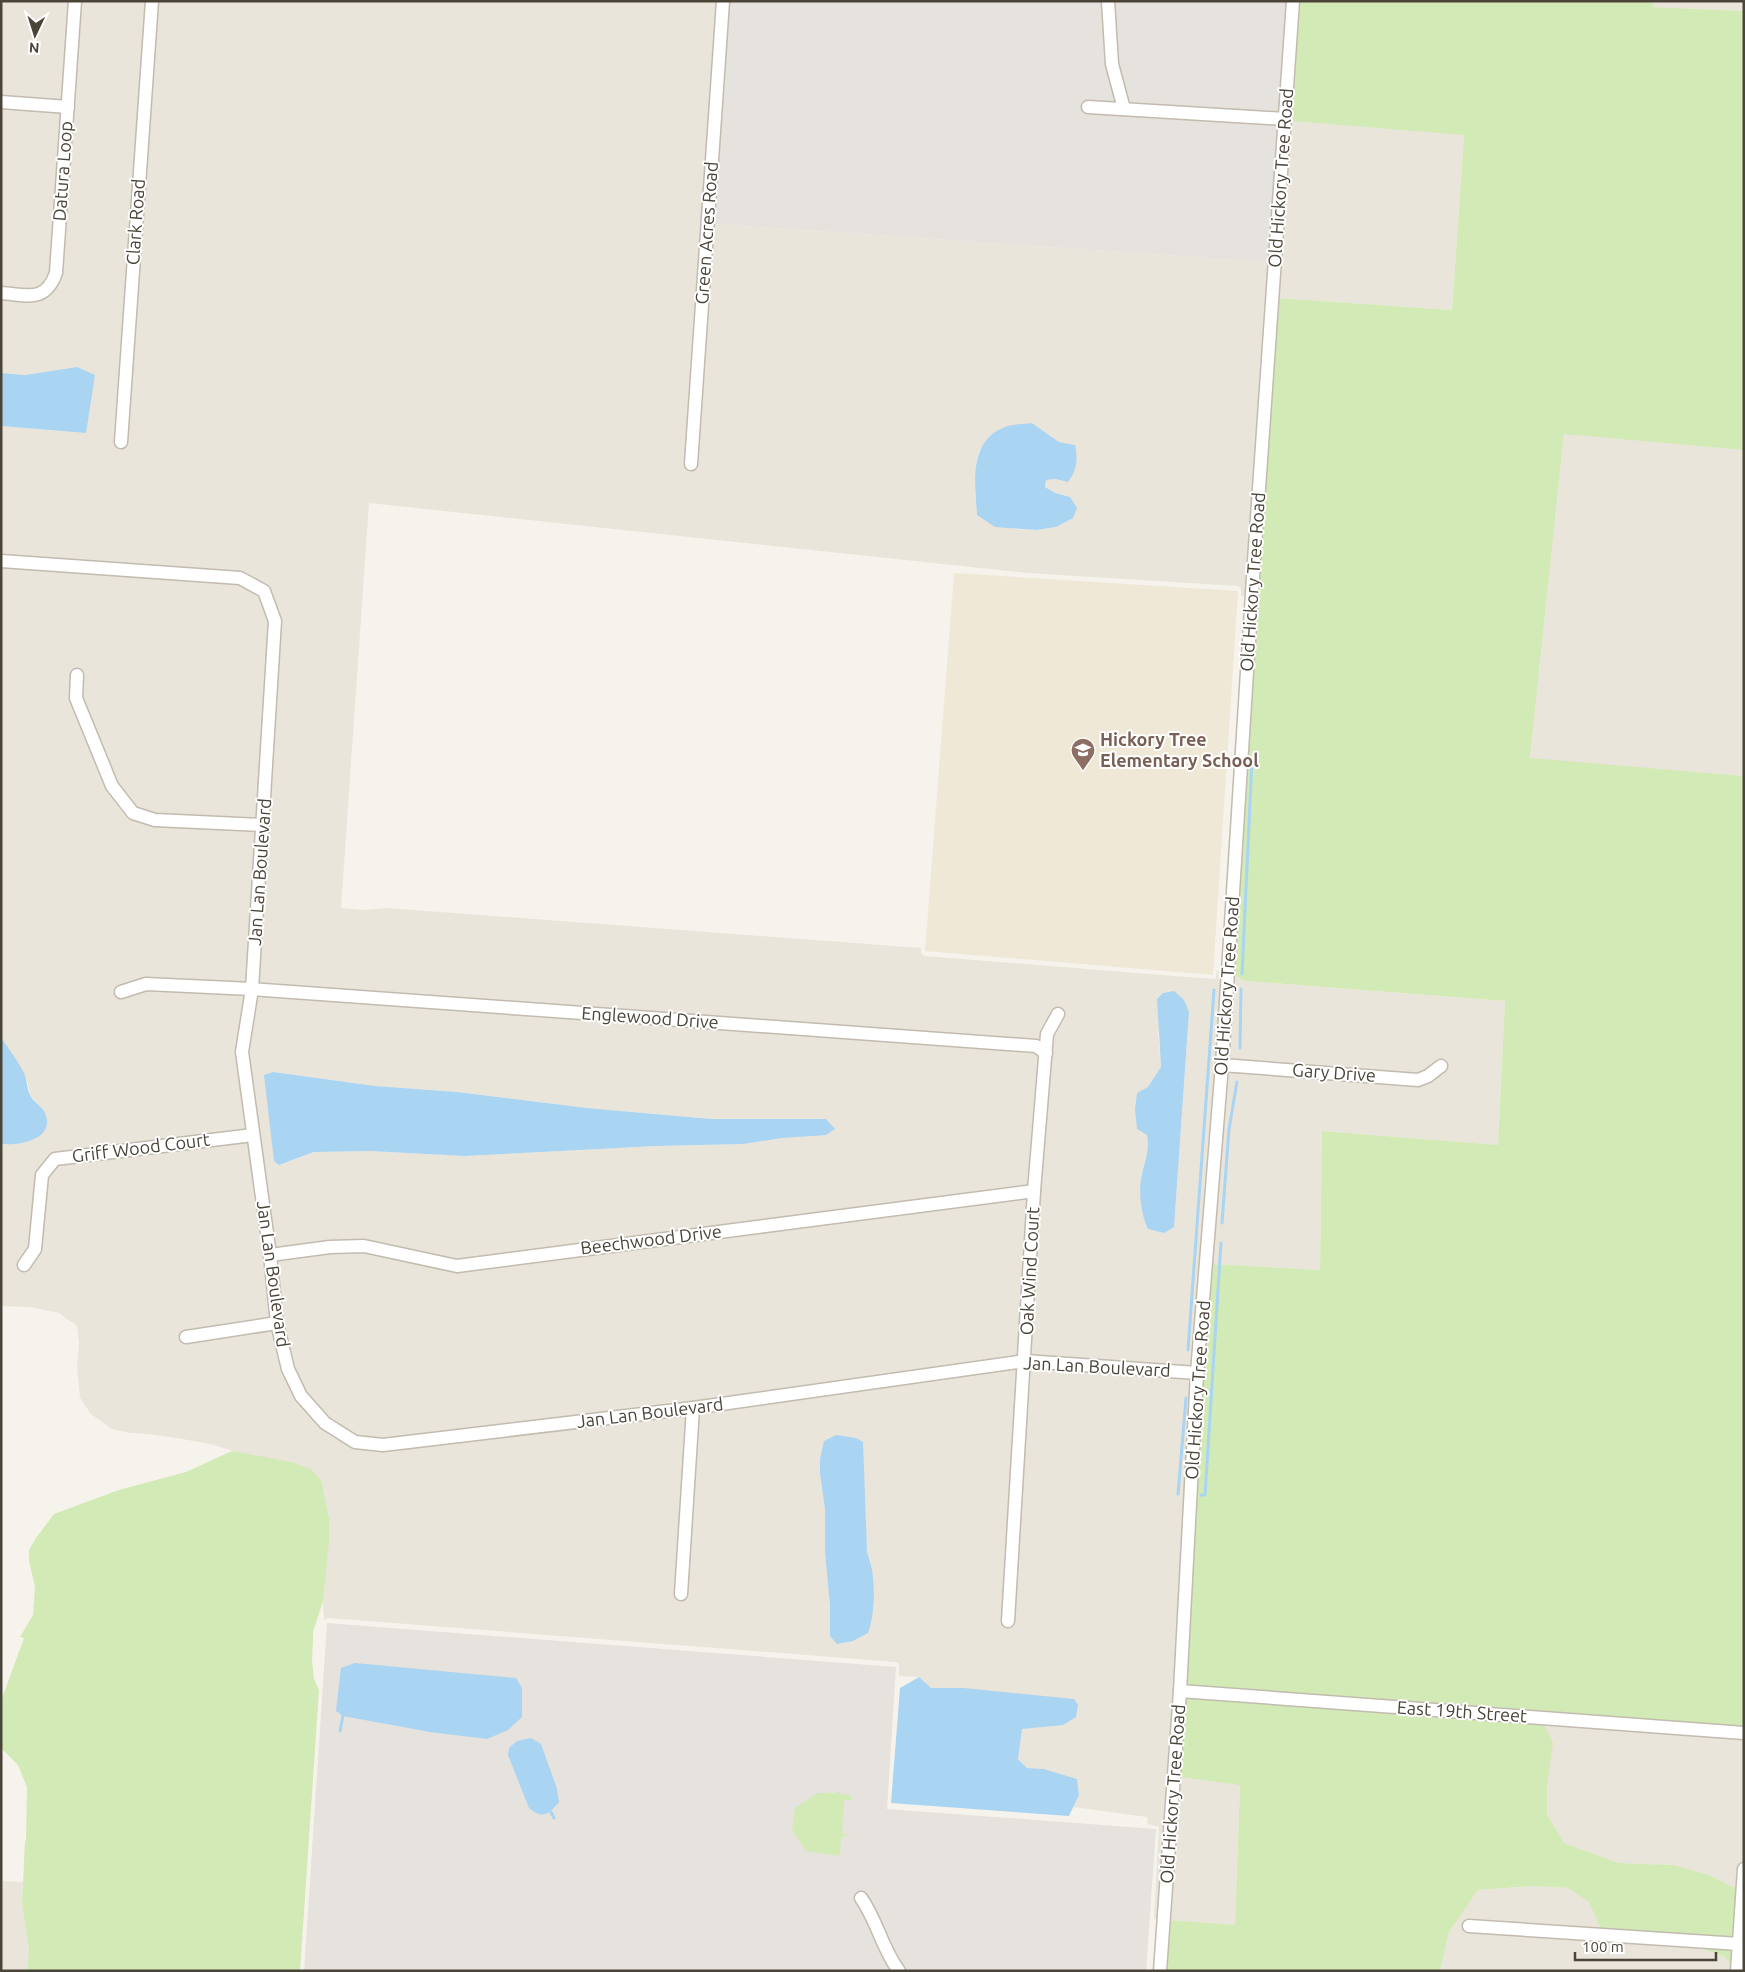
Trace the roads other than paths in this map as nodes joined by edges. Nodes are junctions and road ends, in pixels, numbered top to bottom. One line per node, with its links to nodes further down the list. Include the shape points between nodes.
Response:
1 (75, 1): 7 (street, Datura Loop)
2 (152, 1): 12 (street, Clark Road)
3 (723, 1): 13 (street, Green Acres Road)
4 (1108, 1): 9 (street, via 1112,64)
5 (1293, 1): 10 (street, Old Hickory Tree Road)
6 (1, 102): 7 (street)
7 (68, 107): 11 (street, Datura Loop, via 56,273 52,285 44,293 32,295)
8 (1088, 107): 9 (street)
9 (1124, 109): 10 (street)
10 (1285, 119): 21 (street, Old Hickory Tree Road)
11 (1, 293)
12 (121, 442)
13 (691, 464)
14 (1, 562): 16 (street, Jan Lan Boulevard, via 240,578 264,591 275,621)
15 (77, 675): 16 (street, via 76,698 112,786 133,813 155,820)
16 (263, 825): 17 (street, Jan Lan Boulevard)
17 (252, 989): 18 (street, Englewood Drive, via 146,984); 20 (street, Englewood Drive, via 1036,1046); 23 (street, Jan Lan Boulevard, via 242,1052)
18 (121, 992)
19 (1058, 1014): 20 (street, Oak Wind Court, via 1047,1034)
20 (1046, 1054): 24 (street, Oak Wind Court)
21 (1222, 1065): 22 (street, Gary Drive, via 1418,1080); 30 (street, Old Hickory Tree Road)
22 (1440, 1066)
23 (253, 1134): 25 (street, Jan Lan Boulevard); 26 (street, Griff Wood Court, via 55,1159 42,1175 35,1250)
24 (1034, 1191): 25 (street, Beechwood Drive, via 456,1266 364,1246 330,1247); 29 (street, Oak Wind Court)
25 (270, 1256): 27 (street, Jan Lan Boulevard)
26 (24, 1265)
27 (277, 1322): 28 (street); 31 (street, Jan Lan Boulevard, via 288,1369 301,1396 325,1423 355,1442 383,1445 416,1442)
28 (186, 1337)
29 (1025, 1361): 30 (street, Jan Lan Boulevard); 31 (street, Jan Lan Boulevard); 33 (street, Oak Wind Court)
30 (1197, 1373): 34 (street, Old Hickory Tree Road)
31 (693, 1408): 32 (street)
32 (681, 1594)
33 (1008, 1621)
34 (1180, 1691): 35 (street, East 19th Street); 41 (street, Old Hickory Tree Road)
35 (1744, 1732)
36 (1744, 1869): 39 (street)
37 (860, 1898): 40 (street, via 869,1909)
38 (1470, 1926): 39 (street)
39 (1739, 1944): 42 (street)
40 (899, 1971)
41 (1160, 1971)
42 (1737, 1971)

